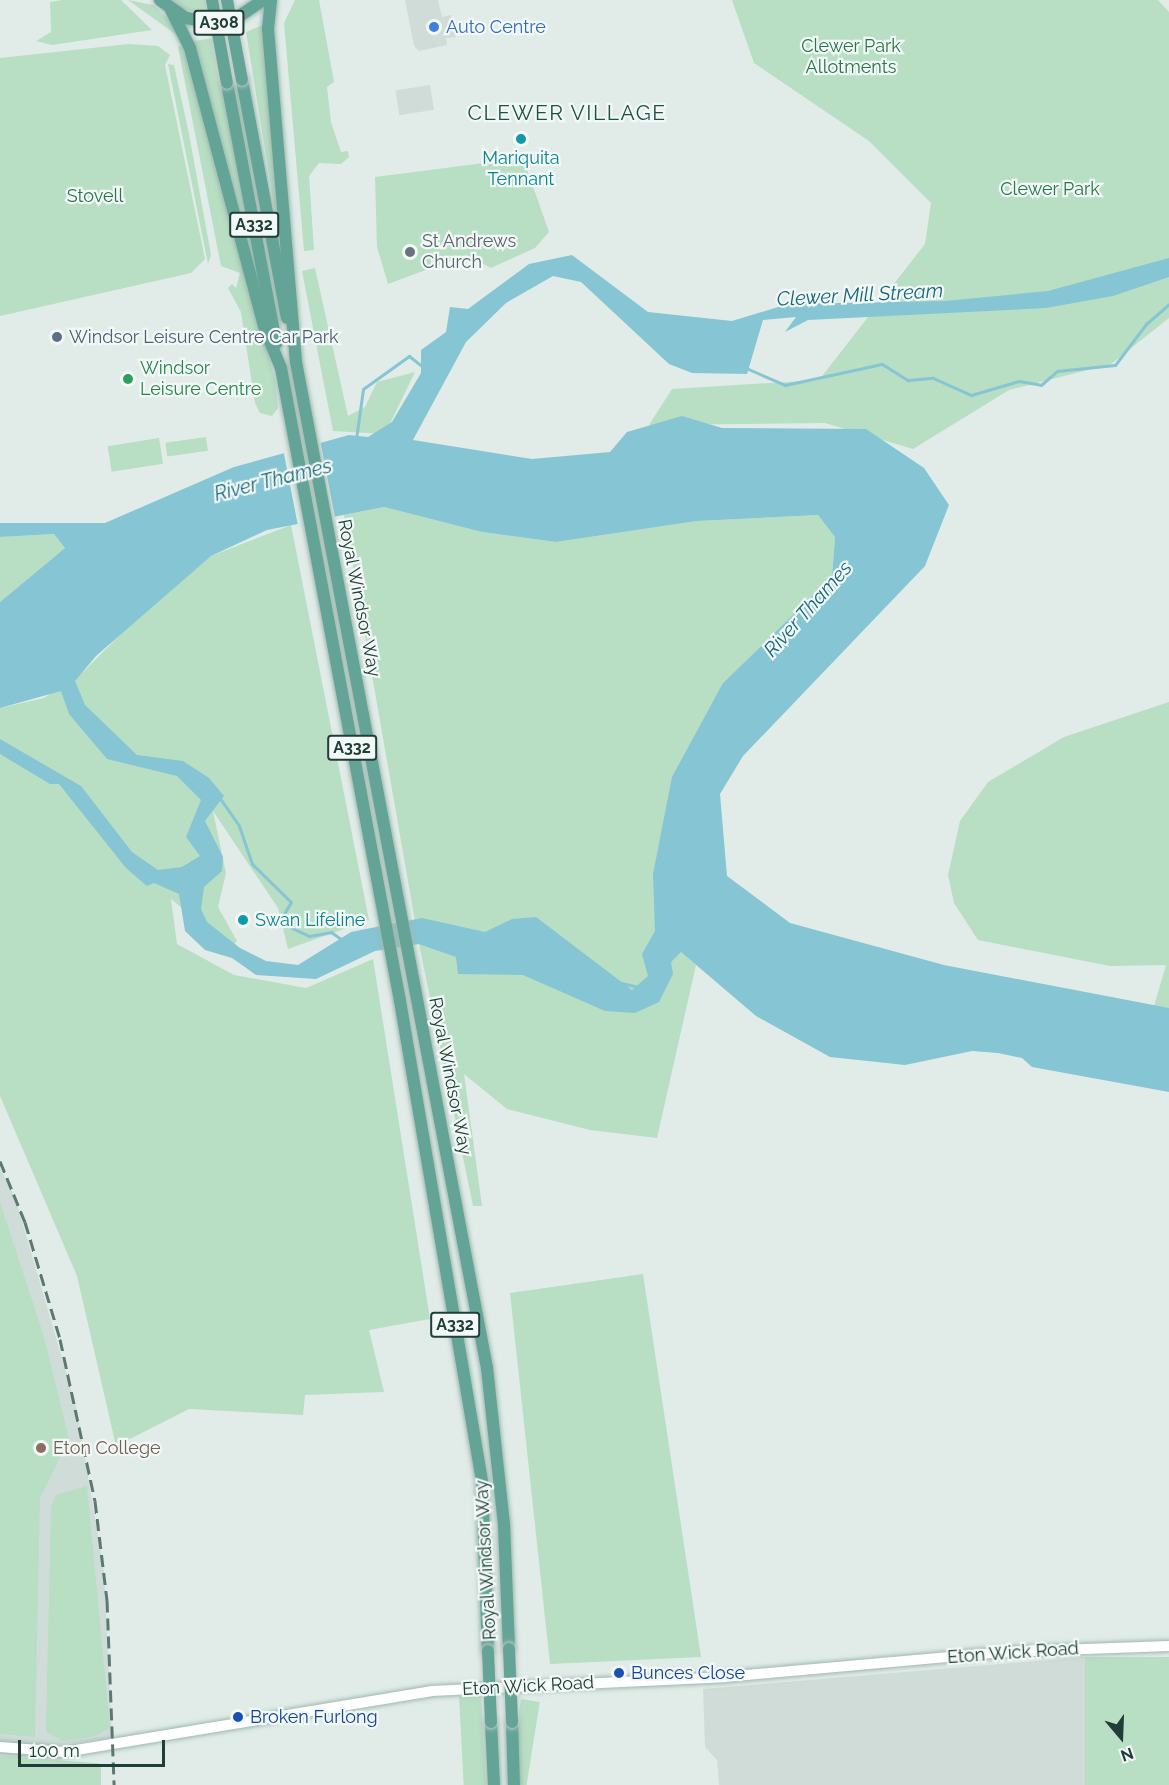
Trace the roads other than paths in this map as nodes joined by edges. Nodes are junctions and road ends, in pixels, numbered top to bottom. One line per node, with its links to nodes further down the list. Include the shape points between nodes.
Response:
1 (160, 0): 6 (main road, A308)
2 (212, 0): 8 (main road, A332, bridge)
3 (227, 0): 7 (main road, A332, bridge)
4 (263, 0): 6 (main road, A308, via 224,22 195,21)
5 (271, 0): 7 (main road, via 268,29)
6 (171, 10): 8 (main road, via 188,42 265,330)
7 (296, 362): 12 (main road, Royal Windsor Way / A332, bridge, via 487,1368 504,1524)
8 (281, 368): 11 (main road, Royal Windsor Way / A332, bridge, via 400,1000 482,1483)
9 (1169, 1646): 10 (main road, Eton Wick Road, via 1003,1652 739,1676 431,1691 64,1752)
10 (0, 1747)
11 (494, 1785)
12 (514, 1785)

